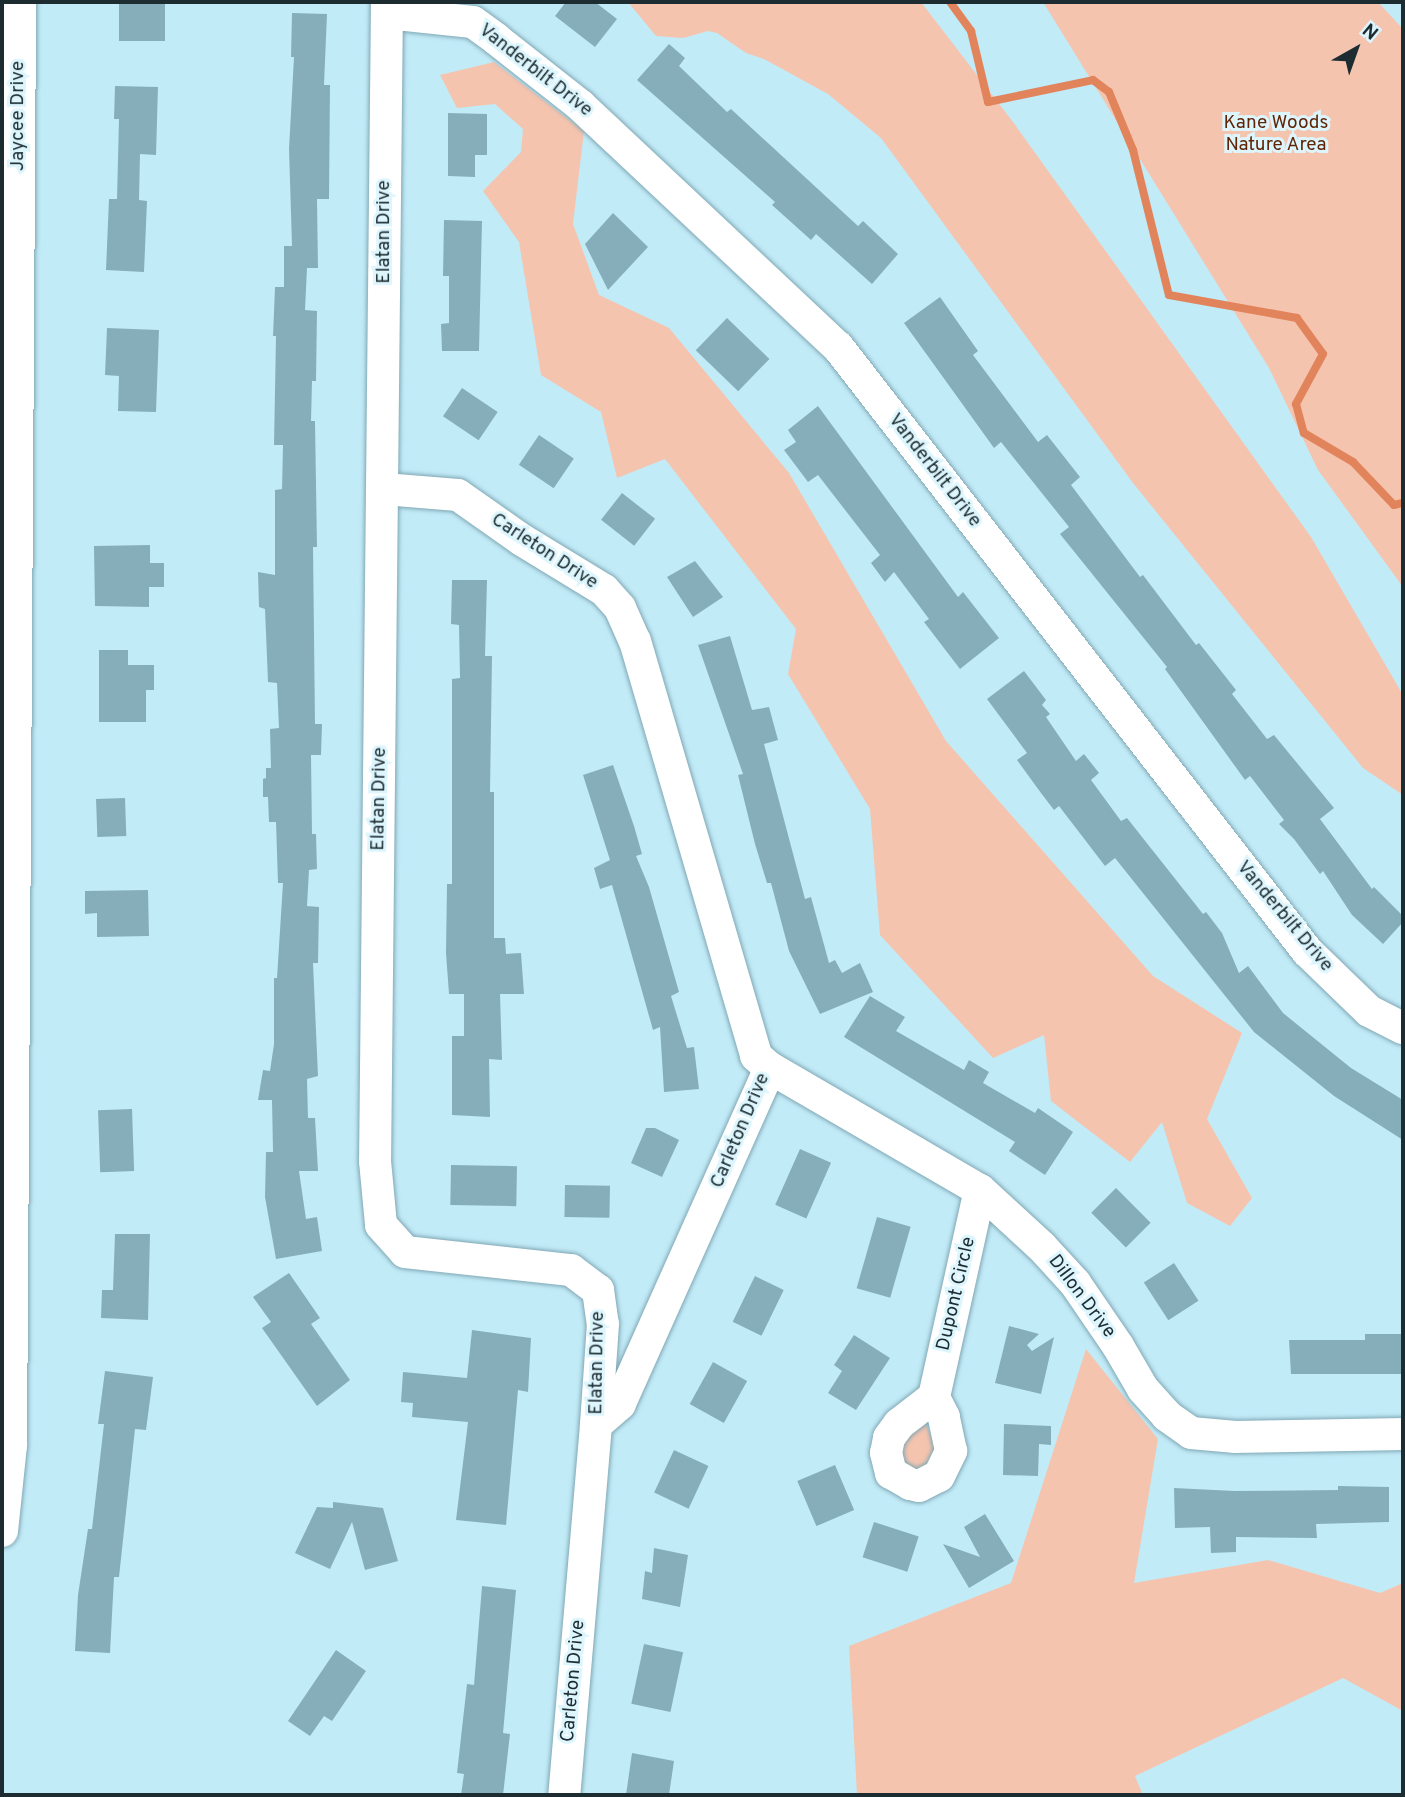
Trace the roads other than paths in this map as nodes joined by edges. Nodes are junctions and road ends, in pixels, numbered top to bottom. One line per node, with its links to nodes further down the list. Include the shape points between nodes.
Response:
1 (20, 2): 10 (street, Jaycee Drive, via 11,1445)
2 (387, 8): 3 (street, Elatan Drive); 4 (street, Vanderbilt Drive, via 472,22 496,39 581,106 838,347 1307,951 1369,1011)
3 (384, 489): 5 (street, Carleton Drive, via 458,495 604,590 620,608 635,641 756,1056); 8 (street, Elatan Drive, via 375,1161 381,1225 405,1252 571,1270 598,1290 603,1324)
4 (1403, 1028)
5 (770, 1068): 6 (street, Dillon Drive); 8 (street, Carleton Drive, via 620,1404)
6 (980, 1190): 7 (street, Dupont Circle); 9 (street, Dillon Drive, via 1074,1283 1143,1389 1167,1416 1191,1433 1236,1437)
7 (934, 1397)
8 (596, 1425): 11 (street, Carleton Drive)
9 (1403, 1434)
10 (2, 1531)
11 (564, 1795)

